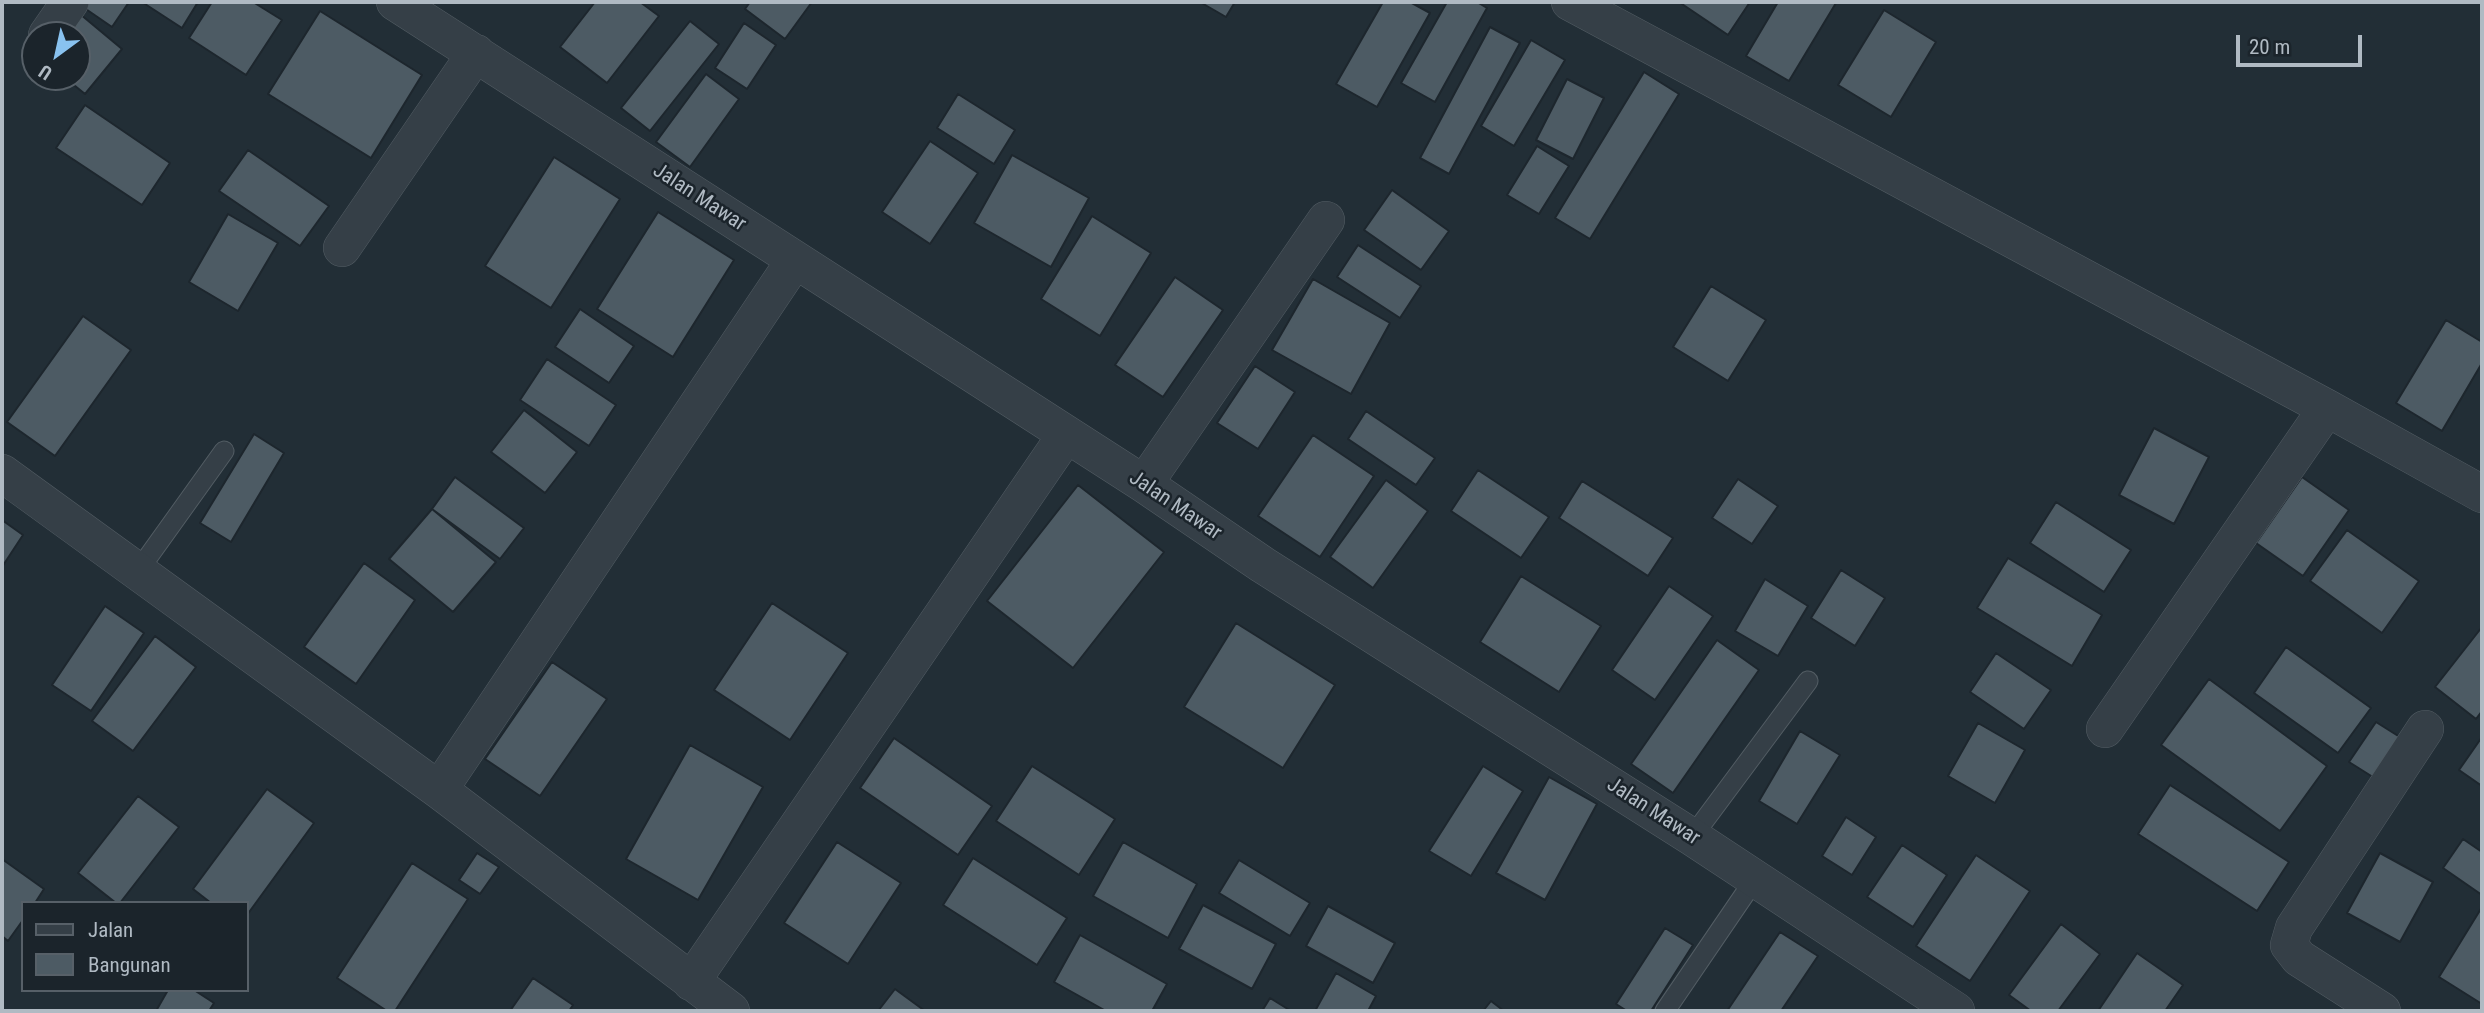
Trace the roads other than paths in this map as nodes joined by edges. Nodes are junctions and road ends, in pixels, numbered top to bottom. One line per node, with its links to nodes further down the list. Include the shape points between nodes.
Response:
1 (69, 2): 4 (street)
2 (395, 2): 5 (street, Jalan Mawar)
3 (1570, 2): 9 (street)
4 (56, 21)
5 (475, 53): 7 (street); 8 (street, Jalan Mawar)
6 (1326, 220): 13 (street)
7 (342, 248)
8 (795, 260): 10 (street, Jalan Mawar); 19 (street)
9 (2327, 408): 14 (street); 17 (street)
10 (1066, 435): 13 (street, Jalan Mawar); 22 (street)
11 (224, 451): 15 (lane)
12 (2, 473): 15 (street)
13 (1144, 484): 20 (street, Jalan Mawar, via 1263,565)
14 (2482, 494)
15 (138, 571): 19 (street)
16 (1808, 681): 20 (lane)
17 (2105, 729)
18 (2425, 729): 26 (street, via 2294,928 2289,945 2298,958)
19 (439, 790): 22 (street)
20 (1692, 837): 21 (street, Jalan Mawar)
21 (1755, 879): 24 (lane); 25 (street, Jalan Mawar)
22 (691, 982): 23 (street)
23 (731, 1011)
24 (1665, 1011)
25 (1956, 1011)
26 (2382, 1011)

